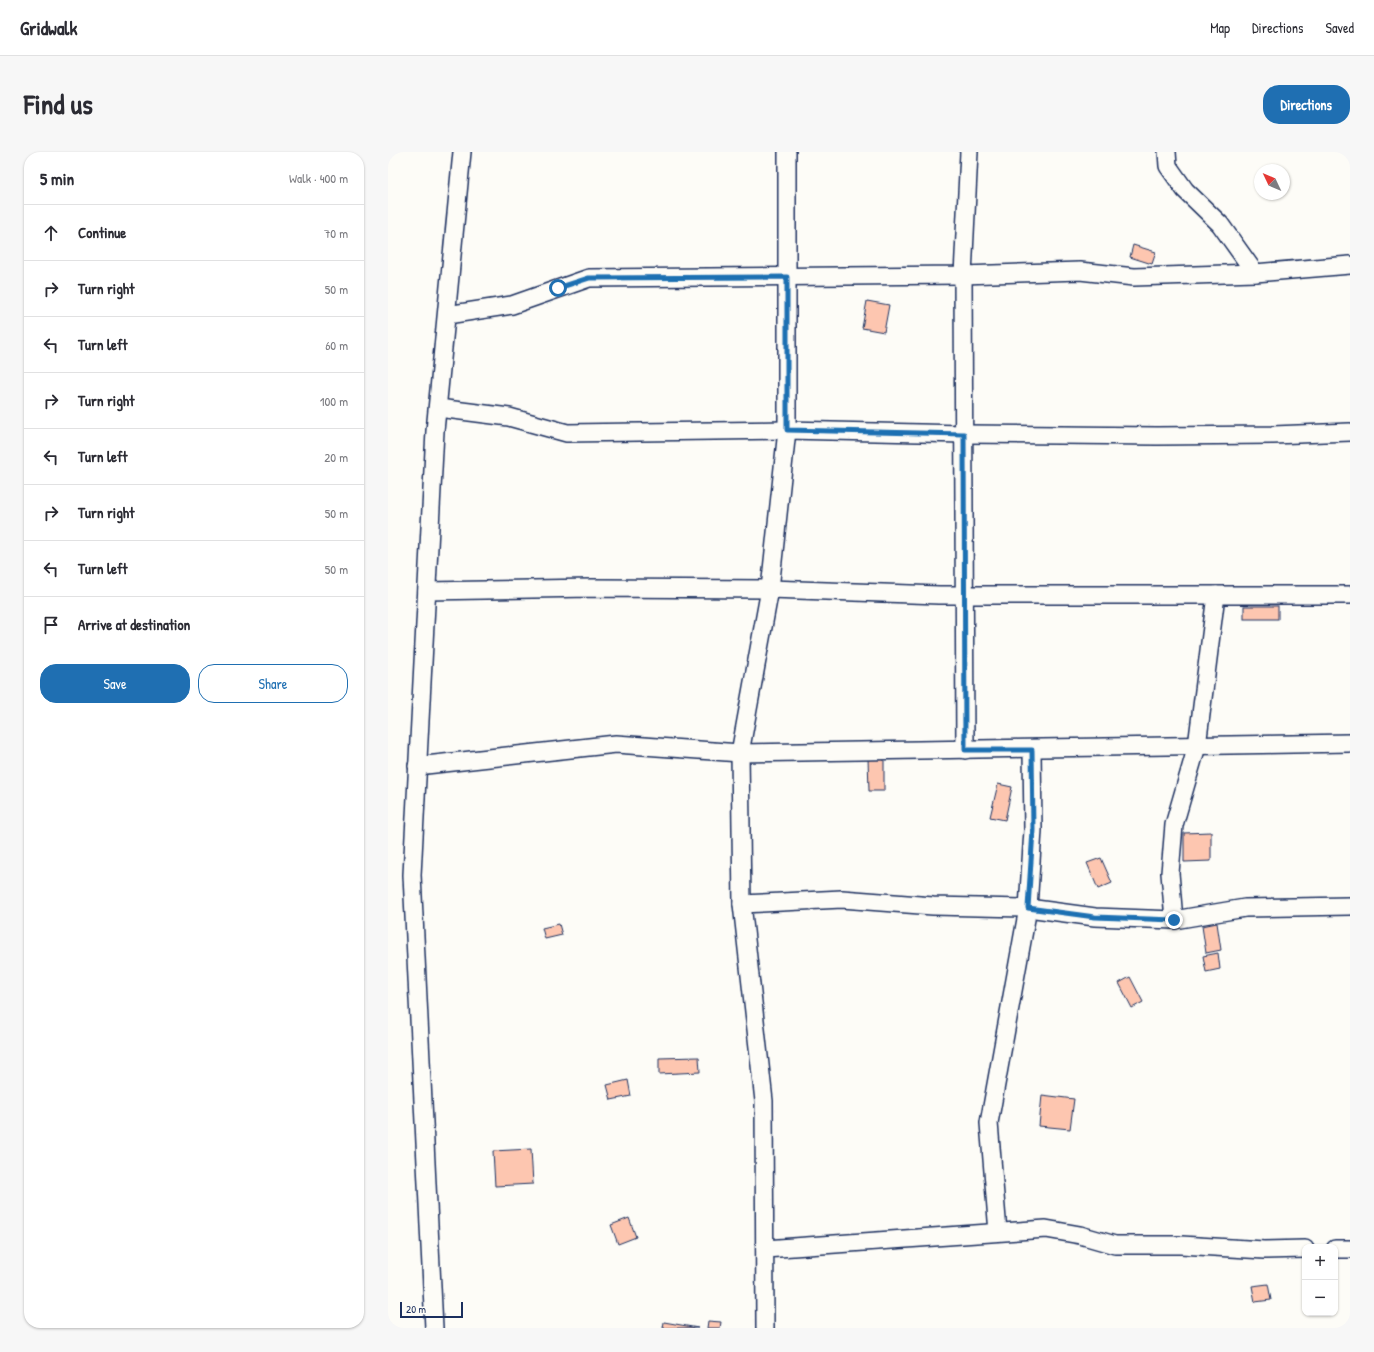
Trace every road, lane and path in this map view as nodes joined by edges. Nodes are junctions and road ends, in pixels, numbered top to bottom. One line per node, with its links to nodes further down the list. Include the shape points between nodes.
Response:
1 (462, 152): 9 (street)
2 (787, 152): 8 (street)
3 (969, 152): 7 (street)
4 (1167, 152): 6 (street, via 1168,166 1185,190 1220,224)
5 (1350, 266): 6 (street)
6 (1255, 273): 7 (street, via 1134,277 1080,271)
7 (963, 275): 8 (street); 13 (street)
8 (787, 277): 9 (street, via 589,278 512,305); 11 (street)
9 (446, 314): 10 (street)
10 (438, 408): 11 (street, via 509,417 567,433); 15 (street)
11 (787, 430): 13 (street); 14 (street)
12 (1350, 432): 13 (street, via 1265,435)
13 (964, 434): 16 (street)
14 (770, 590): 15 (street, via 592,588); 16 (street); 23 (street)
15 (427, 591): 24 (street)
16 (966, 595): 17 (street); 21 (street)
17 (1216, 595): 18 (street); 20 (street)
18 (1350, 595)
19 (1350, 743): 20 (street)
20 (1197, 746): 22 (street); 28 (street, via 1174,825 1170,873)
21 (965, 750): 22 (street); 23 (street)
22 (1032, 750): 27 (street, via 1033,830)
23 (740, 753): 24 (street, via 616,744); 25 (street)
24 (417, 766): 34 (street, via 412,875)
25 (742, 904): 27 (street, via 842,899 933,906); 30 (street, via 764,1101)
26 (1350, 906): 28 (street, via 1245,908)
27 (1028, 908): 28 (street, via 1095,917); 29 (street, via 989,1123)
28 (1174, 920)
29 (998, 1232): 30 (street); 31 (street, via 1046,1230 1114,1245)
30 (764, 1249): 35 (street)
31 (1302, 1249)
32 (1338, 1249): 33 (street)
33 (1350, 1249)
34 (434, 1328)
35 (765, 1328)

